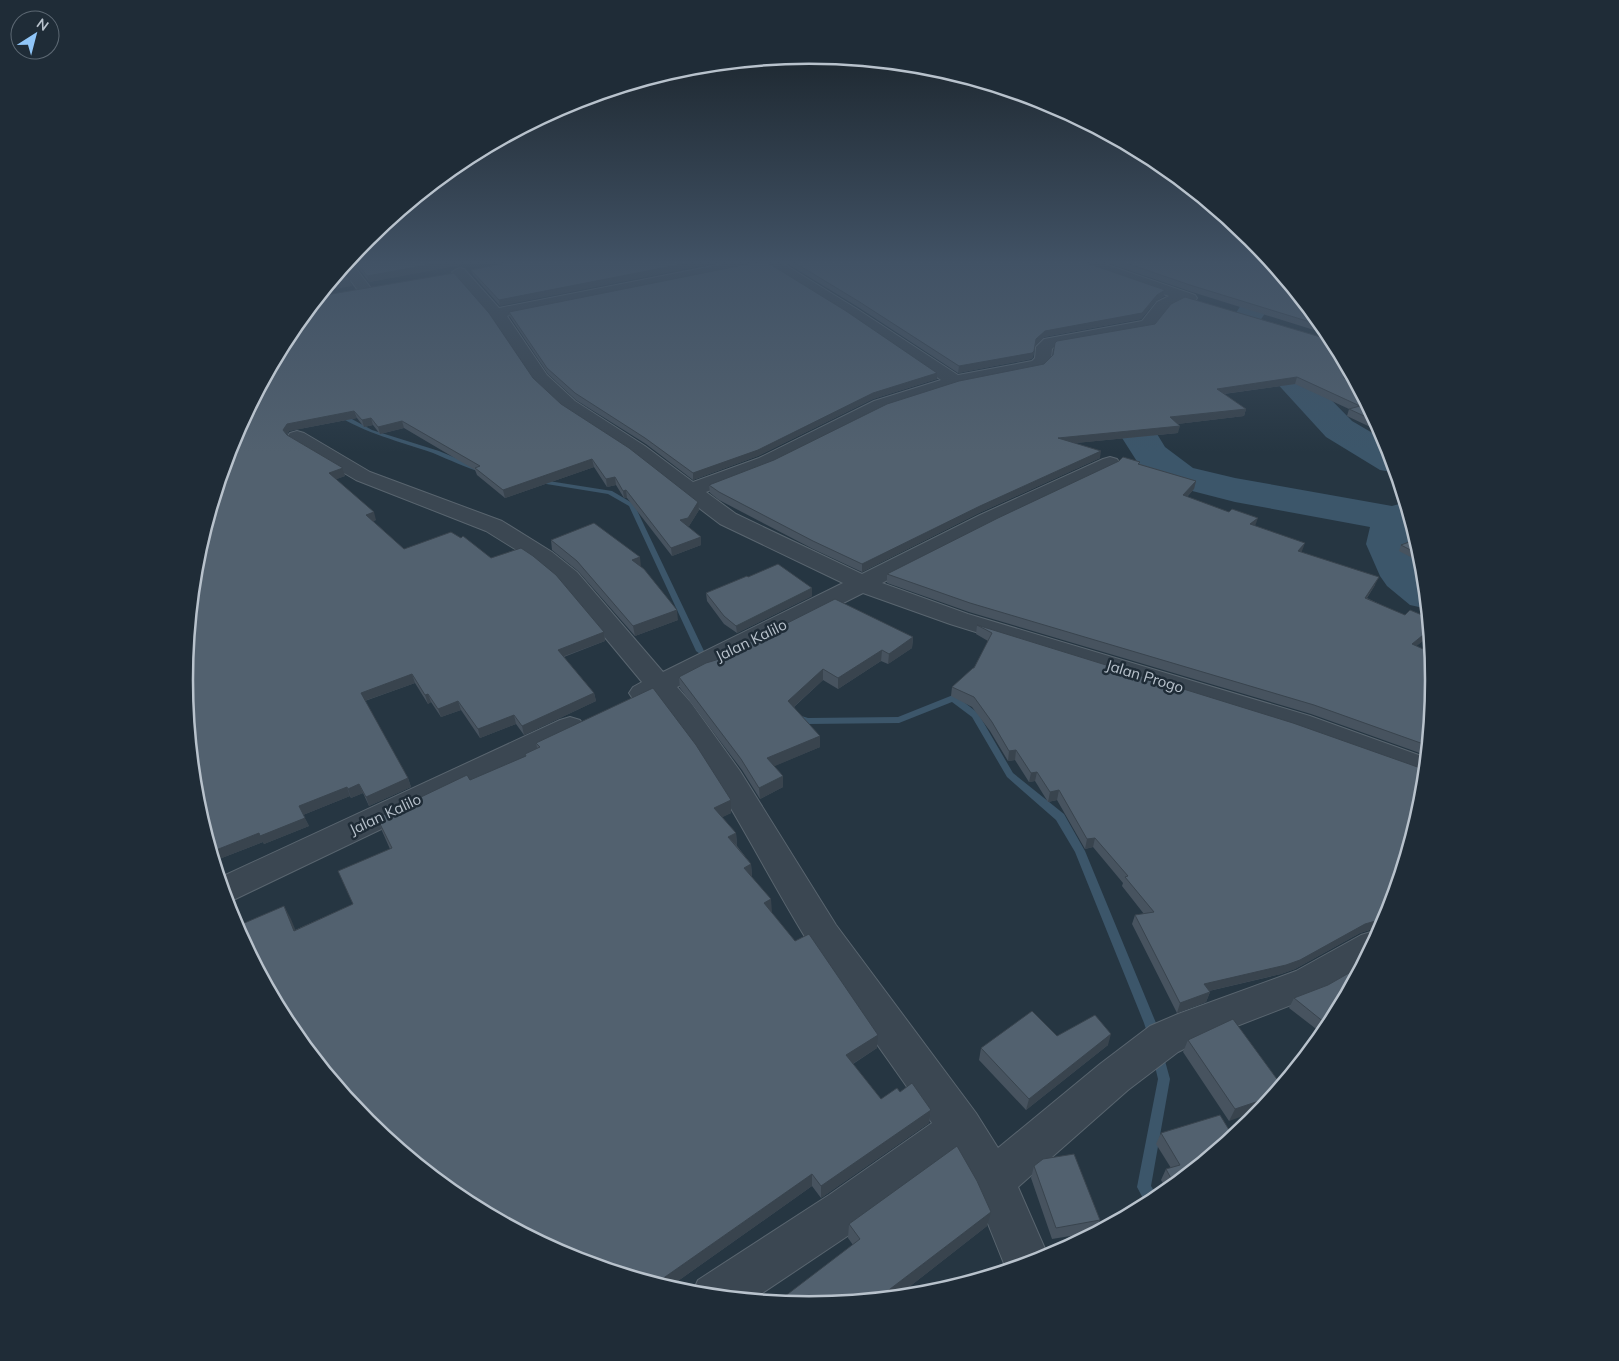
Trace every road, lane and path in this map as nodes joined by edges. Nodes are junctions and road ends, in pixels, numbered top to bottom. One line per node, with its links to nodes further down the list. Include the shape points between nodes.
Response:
1 (504, 325): 7 (street, via 541,379 569,405 638,450)
2 (871, 325): 4 (street)
3 (1148, 325): 4 (street, via 1050,342 1044,347 1043,360 1037,365)
4 (955, 381): 7 (street, via 880,405 766,462)
5 (297, 437): 9 (street, via 363,476 494,526 544,557 568,577)
6 (1110, 463): 8 (street, Jalan Kalilo)
7 (689, 491): 8 (street, via 728,519)
8 (862, 584): 9 (street, Jalan Kalilo); 12 (street, Jalan Progo, via 959,618 1300,723)
9 (659, 685): 10 (street, Jalan Kalilo); 15 (street, via 681,710 729,779 823,935)
10 (623, 702)
11 (596, 715): 13 (street, Jalan Kalilo)
12 (1420, 767)
13 (228, 887)
14 (1364, 952): 16 (street, via 1309,982 1164,1039)
15 (961, 1128): 16 (street); 18 (street, via 845,1211)
16 (993, 1180): 17 (street)
17 (1025, 1258)
18 (724, 1291)

